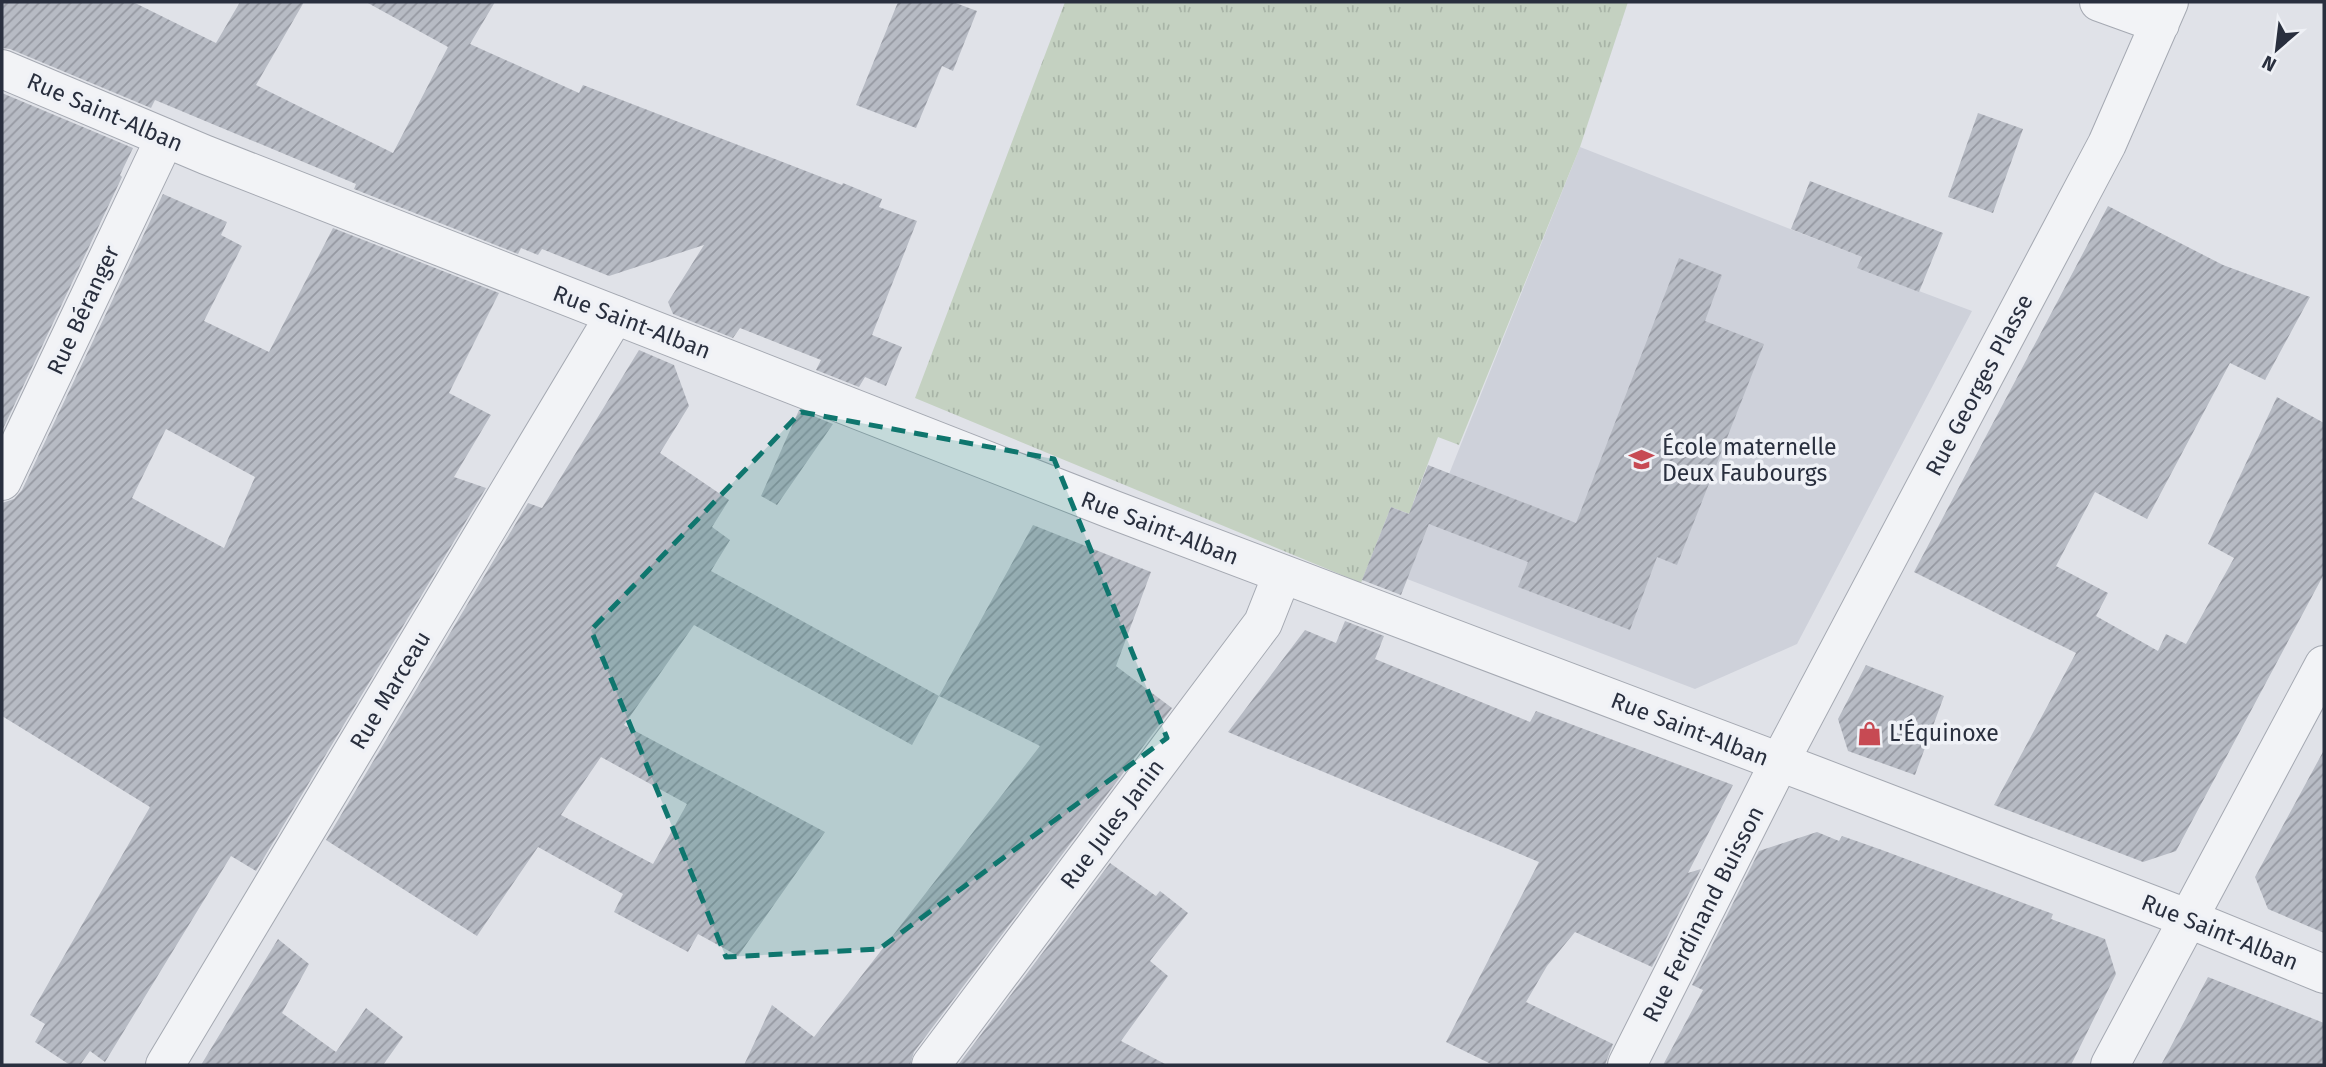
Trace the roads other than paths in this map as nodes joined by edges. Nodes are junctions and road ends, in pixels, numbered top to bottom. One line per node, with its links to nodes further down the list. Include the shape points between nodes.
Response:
1 (2099, 2): 2 (street)
2 (2164, 13): 9 (street, Rue Georges Plasse, via 2107,144)
3 (2, 69): 4 (street, Rue Saint-Alban)
4 (165, 138): 5 (street, Rue Saint-Alban); 6 (street, Rue Béranger)
5 (615, 315): 7 (street, Rue Saint-Alban); 12 (street, Rue Marceau)
6 (2, 481)
7 (1282, 575): 9 (street, Rue Saint-Alban); 13 (street, Rue Jules Janin, via 1263,623)
8 (2324, 665): 10 (street)
9 (1779, 763): 10 (street, Rue Saint-Alban); 14 (street, Rue Ferdinand Buisson)
10 (2189, 919): 11 (street, Rue Saint-Alban); 15 (street)
11 (2324, 974)
12 (165, 1065)
13 (931, 1065)
14 (1627, 1065)
15 (2110, 1065)

